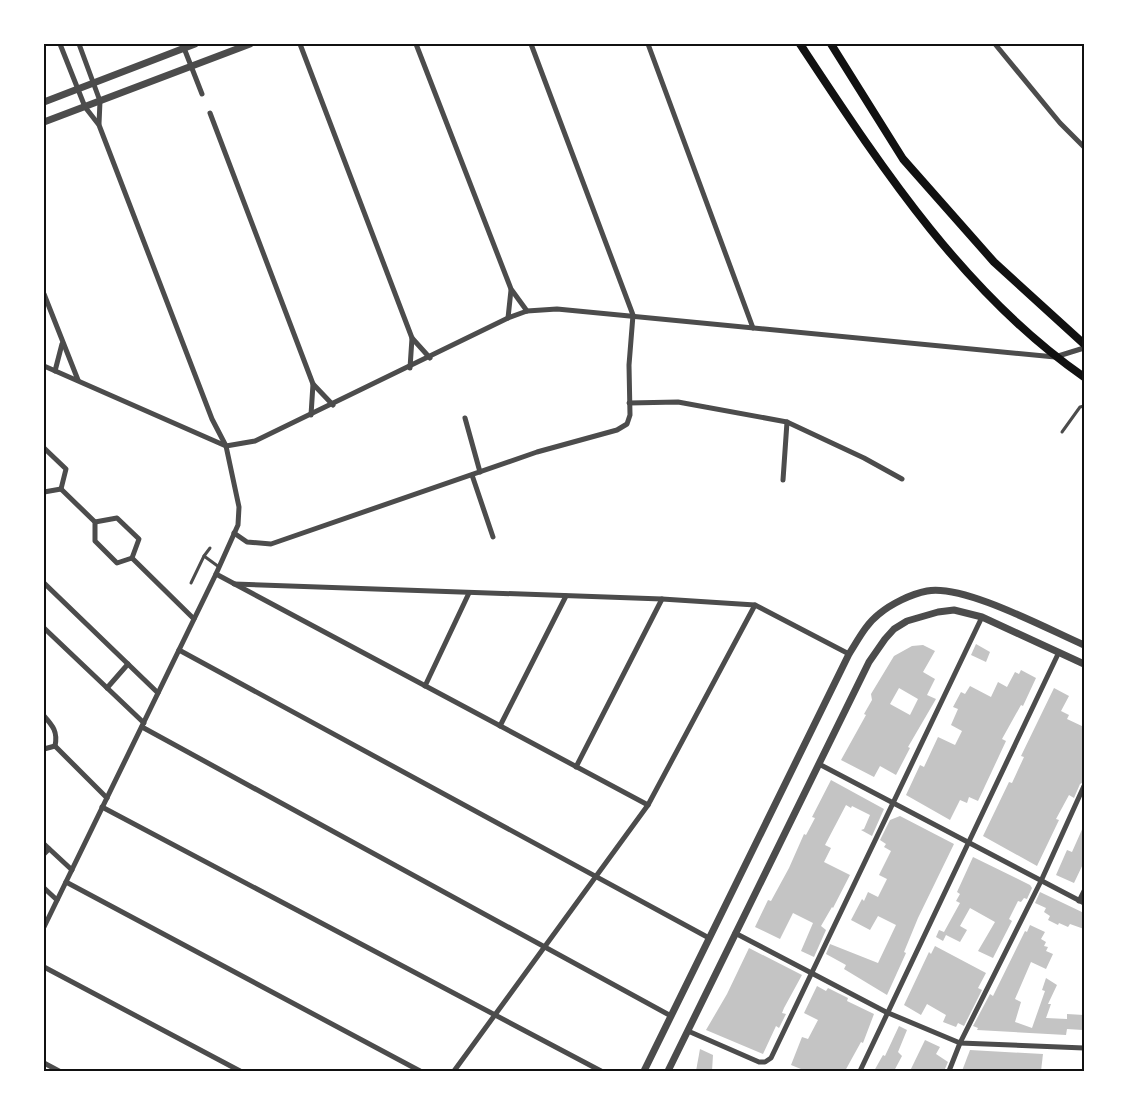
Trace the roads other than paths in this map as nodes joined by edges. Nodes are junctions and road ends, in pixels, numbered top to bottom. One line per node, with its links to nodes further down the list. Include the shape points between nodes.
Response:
1 (60, 44): 15 (street)
2 (79, 44): 14 (street)
3 (195, 44): 12 (street)
4 (250, 44): 13 (street)
5 (300, 44): 30 (street)
6 (416, 44): 24 (street)
7 (531, 44): 27 (street)
8 (648, 44): 29 (street)
9 (800, 44): 34 (main road, via 884,171 971,277)
10 (831, 44): 32 (main road, via 903,159 994,262)
11 (995, 44): 23 (street)
12 (184, 48): 13 (street); 14 (street)
13 (191, 66): 16 (street); 17 (street)
14 (93, 83): 15 (street); 17 (street)
15 (77, 89): 18 (street); 19 (street)
16 (202, 94)
17 (100, 101): 19 (street); 22 (street)
18 (44, 102)
19 (85, 107): 21 (street); 22 (street)
20 (210, 113): 41 (street)
21 (44, 122)
22 (99, 124): 49 (street, via 212,419)
23 (1084, 147)
24 (511, 289): 26 (street); 28 (street)
25 (44, 294): 31 (street)
26 (527, 311): 27 (street, via 549,309); 28 (street)
27 (633, 315): 29 (street); 42 (street)
28 (508, 318): 35 (street)
29 (753, 328): 34 (street)
30 (412, 338): 35 (street); 37 (street)
31 (62, 344): 38 (street); 40 (street)
32 (1084, 344)
33 (1084, 348): 34 (street)
34 (1055, 357): 39 (main road)
35 (430, 358): 37 (street)
36 (44, 366): 38 (street)
37 (410, 368): 43 (street)
38 (55, 371): 40 (street)
39 (1084, 378)
40 (78, 380): 49 (street)
41 (313, 384): 43 (street); 45 (street)
42 (629, 403): 47 (street, via 678,402); 51 (street, via 629,420 617,430)
43 (333, 404): 45 (street)
44 (1084, 406): 48 (lane)
45 (311, 415): 49 (street, via 255,441)
46 (465, 418): 51 (street)
47 (788, 422): 53 (street); 54 (street)
48 (1062, 432)
49 (226, 446): 58 (street, via 239,507)
50 (44, 448): 55 (street, via 66,469)
51 (480, 472): 52 (street)
52 (472, 474): 58 (street, via 272,544 247,542); 59 (street)
53 (902, 479)
54 (783, 480)
55 (61, 489): 56 (street); 57 (street)
56 (44, 492)
57 (95, 522): 62 (street, via 95,541 117,563); 62 (street, via 117,518 139,539)
58 (234, 533): 63 (street)
59 (493, 537)
60 (210, 548): 61 (lane)
61 (204, 556): 63 (lane); 65 (lane)
62 (132, 558): 73 (street)
63 (219, 568): 64 (street)
64 (216, 574): 67 (street); 73 (street)
65 (190, 582)
66 (44, 583): 79 (street)
67 (234, 584): 68 (street); 81 (street)
68 (469, 593): 69 (street); 81 (street)
69 (566, 596): 70 (street); 86 (street)
70 (662, 599): 71 (street); 90 (street)
71 (755, 605): 78 (street); 93 (street)
72 (982, 617): 77 (street); 89 (street, via 954,610 938,612 907,621 894,629 870,662); 94 (street)
73 (194, 619): 76 (street)
74 (44, 628): 82 (street)
75 (1084, 645): 78 (street, via 972,596 928,591 913,595 879,614)
76 (179, 650): 83 (street); 101 (street)
77 (1059, 652): 80 (street); 96 (street)
78 (849, 654): 110 (street)
79 (128, 664): 82 (street); 83 (street)
80 (1084, 664)
81 (425, 686): 86 (street)
82 (107, 688): 85 (street)
83 (158, 693): 85 (street)
84 (44, 716): 87 (street, via 55,728)
85 (143, 725): 92 (street); 111 (street)
86 (500, 726): 90 (street)
87 (55, 746): 88 (street); 92 (street)
88 (44, 749)
89 (819, 764): 94 (street); 109 (street)
90 (576, 767): 93 (street)
91 (1084, 786): 102 (street)
92 (107, 798): 95 (street)
93 (648, 805): 101 (street)
94 (893, 805): 96 (street); 113 (street)
95 (102, 807): 100 (street); 115 (street)
96 (968, 843): 102 (street); 114 (street)
97 (44, 844): 98 (street)
98 (49, 849): 99 (street); 100 (street)
99 (44, 854)
100 (72, 870): 103 (street)
101 (596, 877): 110 (street); 111 (street)
102 (1041, 881): 107 (street); 118 (street)
103 (66, 882): 106 (street); 123 (street)
104 (44, 888): 106 (street)
105 (1084, 890): 107 (street)
106 (57, 900): 108 (street)
107 (1082, 902)
108 (44, 927)
109 (735, 933): 113 (street); 117 (street)
110 (710, 938): 116 (street)
111 (544, 947): 115 (street); 116 (street)
112 (44, 967): 122 (street)
113 (811, 972): 114 (street); 117 (street, via 771,1058 765,1062)
114 (886, 1012): 118 (street); 128 (street)
115 (495, 1015): 124 (street); 125 (street)
116 (671, 1016): 126 (street)
117 (688, 1031): 127 (street)
118 (960, 1043): 119 (street); 129 (street)
119 (1084, 1048)
120 (44, 1063): 121 (street)
121 (59, 1071)
122 (240, 1071)
123 (420, 1071)
124 (454, 1071)
125 (601, 1071)
126 (644, 1071)
127 (668, 1071)
128 (860, 1071)
129 (949, 1071)

